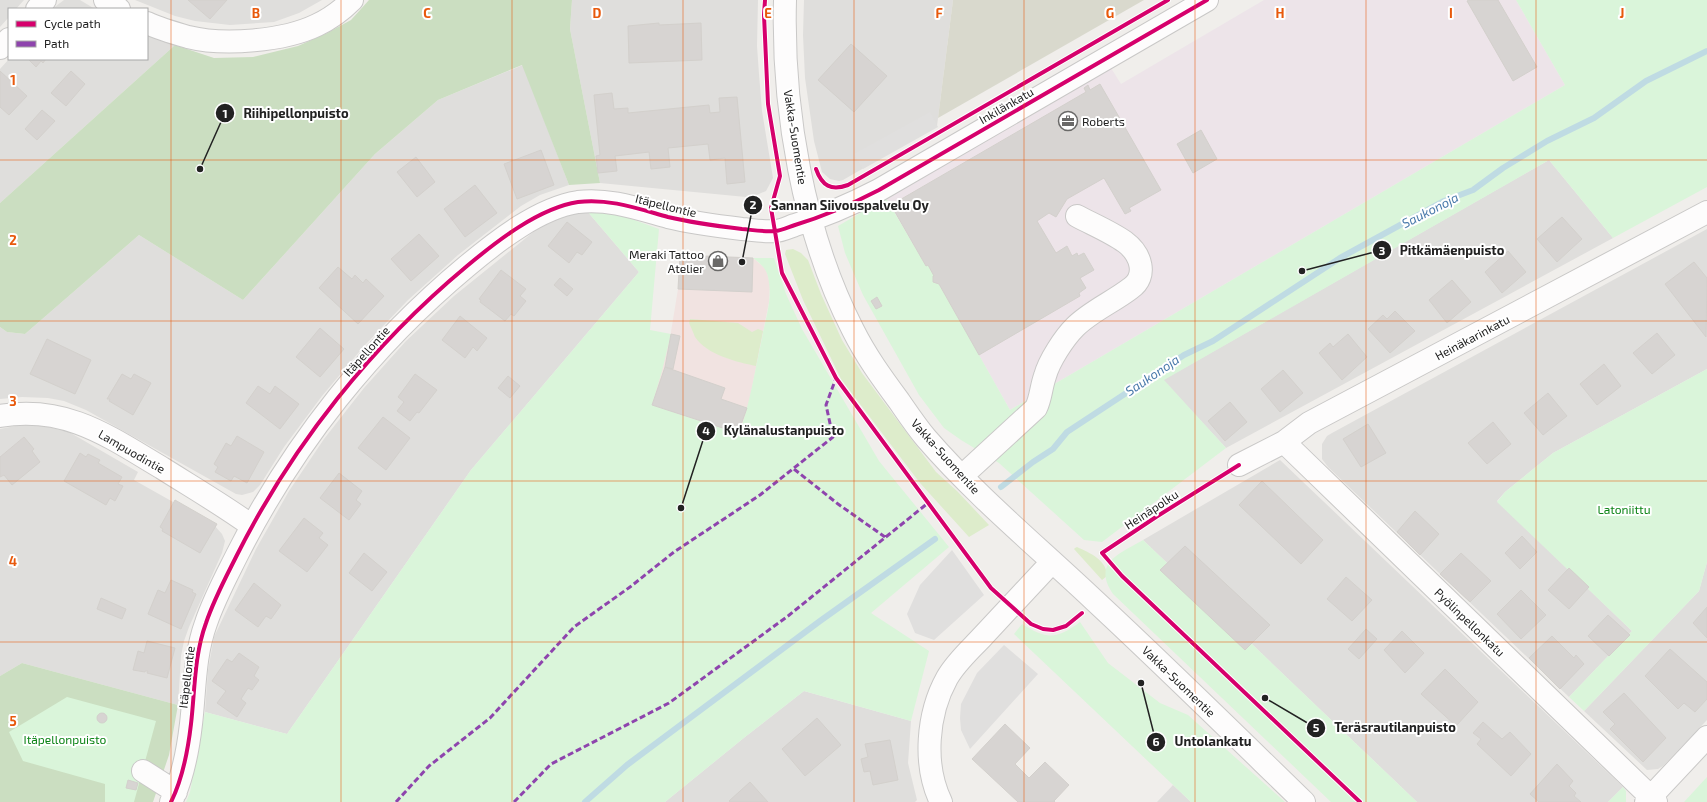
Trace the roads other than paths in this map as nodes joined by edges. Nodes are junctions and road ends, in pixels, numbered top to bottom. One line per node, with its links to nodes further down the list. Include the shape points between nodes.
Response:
1 (45, 0): 6 (street)
2 (105, 0): 7 (street)
3 (352, 0): 8 (street, via 332,16 302,31 244,41 189,37)
4 (784, 0): 13 (street, Vakka-Suomentie, via 790,114 799,173)
5 (1207, 0): 13 (street, Inkilänkatu, via 879,190 846,207)
6 (38, 8)
7 (117, 8)
8 (148, 23)
9 (8, 40): 10 (street)
10 (0, 48)
11 (1707, 212): 15 (street, Heinäkarinkatu, via 1309,423)
12 (1077, 216): 17 (street, via 1125,242 1139,261 1142,269 1140,277 1131,288 1075,326 1062,342 1045,375 1036,408)
13 (812, 220): 17 (street, Vakka-Suomentie, via 825,266 852,329 872,364 924,436); 18 (street, Itäpellontie, via 776,231 754,230 692,222 638,208 597,201 570,204 524,224 446,283 391,337 348,385 312,431)
14 (0, 416): 18 (street, Lampuodintie, via 49,415 102,432 220,503)
15 (1284, 442): 16 (street, Heinäkarinkatu); 23 (street, Pyölinpellonkatu)
16 (1239, 465)
17 (962, 476): 19 (street, Vakka-Suomentie)
18 (252, 526): 22 (street, Itäpellontie, via 204,626 196,665 185,762)
19 (1052, 562): 24 (street, via 962,659 948,677 937,701 931,725 930,750 936,791); 25 (street, Vakka-Suomentie)
20 (1707, 737): 23 (street)
21 (143, 771): 22 (street)
22 (174, 797)
23 (1651, 800)
24 (942, 802)
25 (1304, 802)

